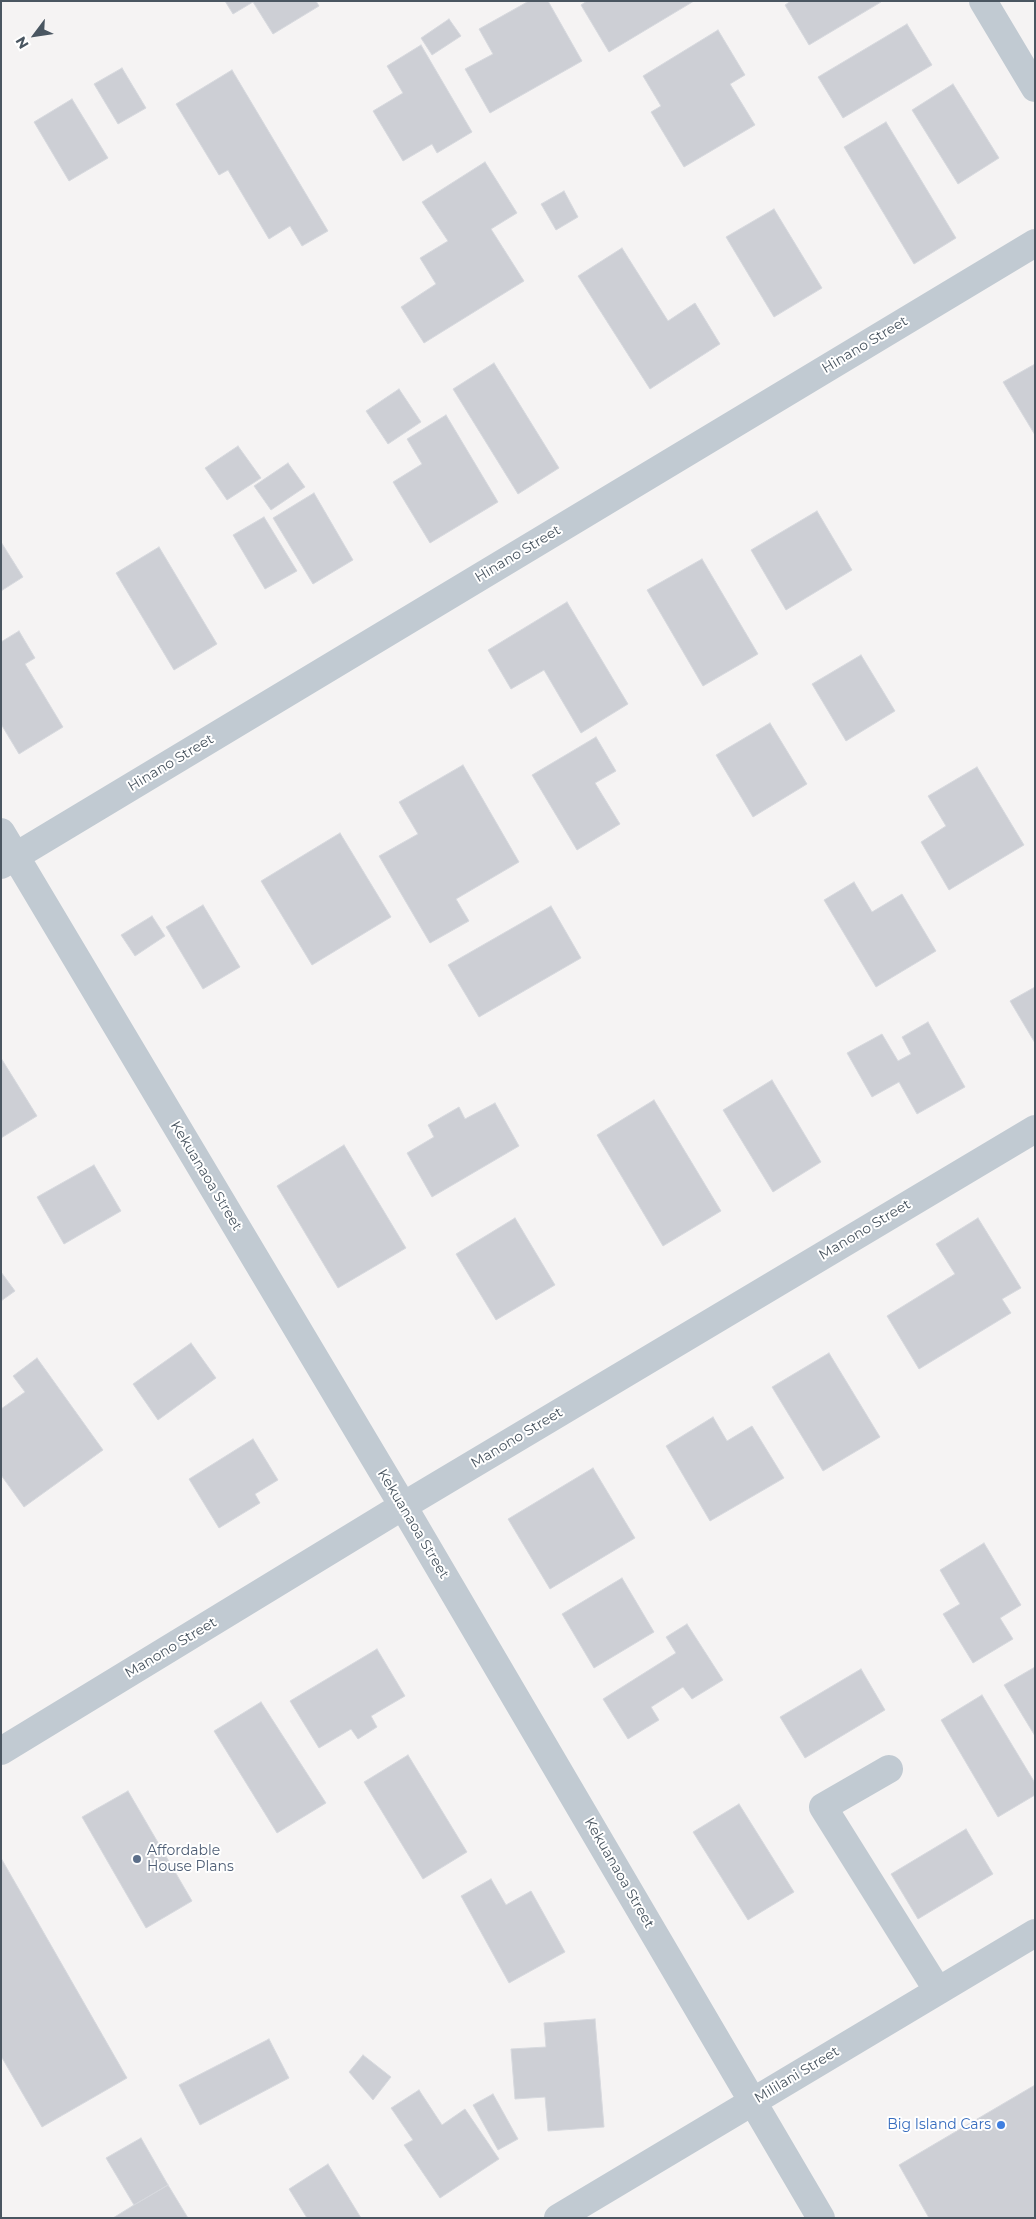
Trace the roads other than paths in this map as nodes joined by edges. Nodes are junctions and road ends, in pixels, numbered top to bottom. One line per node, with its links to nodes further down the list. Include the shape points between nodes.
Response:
1 (983, 1): 2 (street)
2 (1035, 88)
3 (1035, 243): 5 (street, Hinano Street)
4 (1, 832): 5 (street, Kekuanaoa Street)
5 (9, 860): 7 (street, Kekuanaoa Street)
6 (1035, 1129): 7 (street, Manono Street)
7 (403, 1506): 8 (street, Manono Street); 12 (street, Kekuanaoa Street)
8 (1, 1751)
9 (889, 1769): 11 (street, via 823,1807)
10 (1035, 1933): 11 (street, Mililani Street)
11 (938, 1991): 12 (street, Mililani Street)
12 (753, 2101): 13 (street, Mililani Street); 14 (street, Kekuanaoa Street)
13 (558, 2218)
14 (822, 2218)

